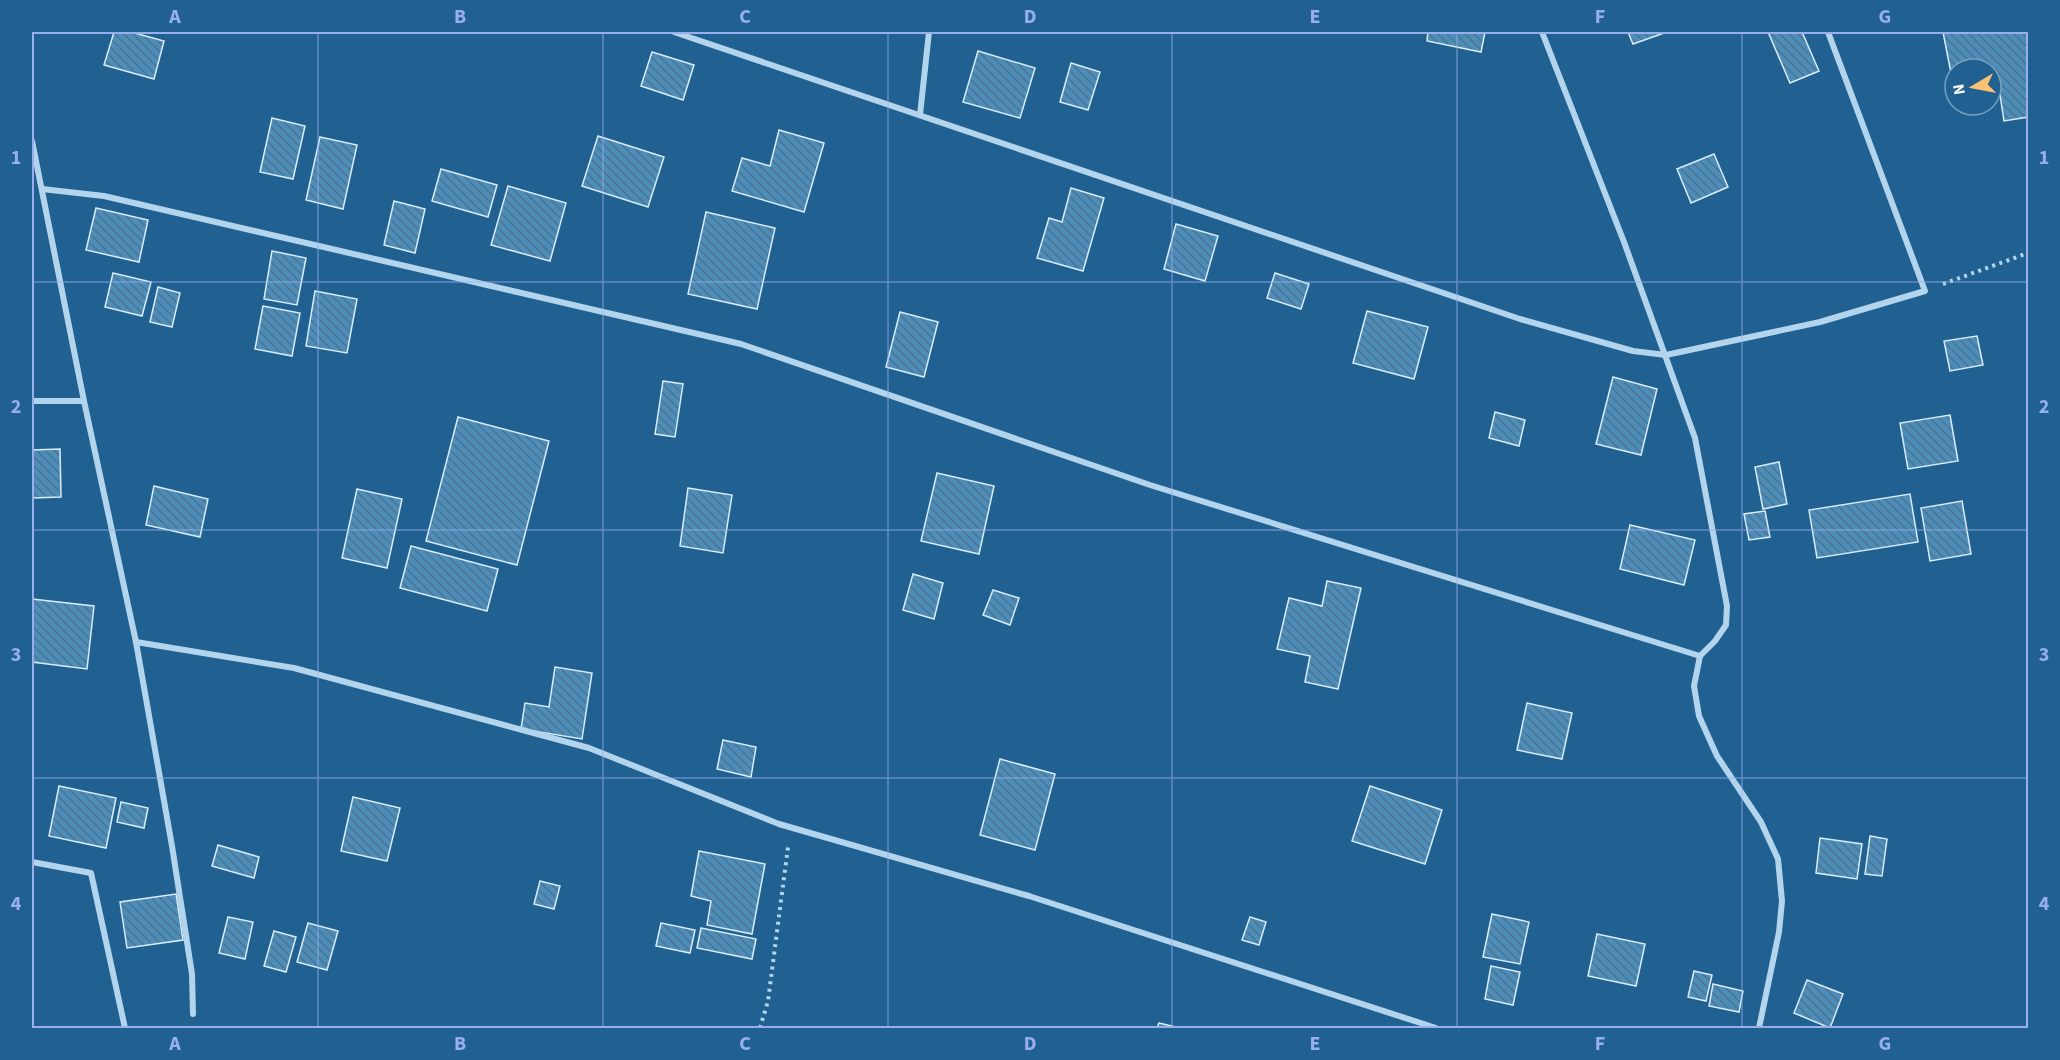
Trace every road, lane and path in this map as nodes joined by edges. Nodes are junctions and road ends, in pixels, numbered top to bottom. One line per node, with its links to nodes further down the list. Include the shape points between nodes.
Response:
1 (674, 32): 5 (street)
2 (929, 32): 5 (street)
3 (1542, 32): 10 (street)
4 (1827, 32): 9 (street)
5 (920, 115): 10 (street, via 1520,319 1633,351)
6 (32, 141): 7 (street)
7 (42, 189): 12 (street); 14 (street, via 104,196 741,344 1150,485)
8 (2028, 253): 9 (path)
9 (1925, 291): 10 (street, via 1820,322)
10 (1666, 355): 14 (street, via 1695,438 1727,606 1726,625)
11 (32, 401): 12 (street)
12 (84, 401): 13 (street)
13 (136, 642): 15 (street, via 294,668 589,748); 17 (street, via 176,869 192,975)
14 (1700, 656): 21 (street, via 1694,686 1699,716 1717,756 1761,822 1778,859 1782,901 1779,932)
15 (778, 824): 19 (path, via 788,855 768,1001); 20 (street, via 1029,896)
16 (32, 862): 18 (street, via 91,873)
17 (193, 1014)
18 (125, 1029)
19 (760, 1029)
20 (1436, 1029)
21 (1759, 1029)

